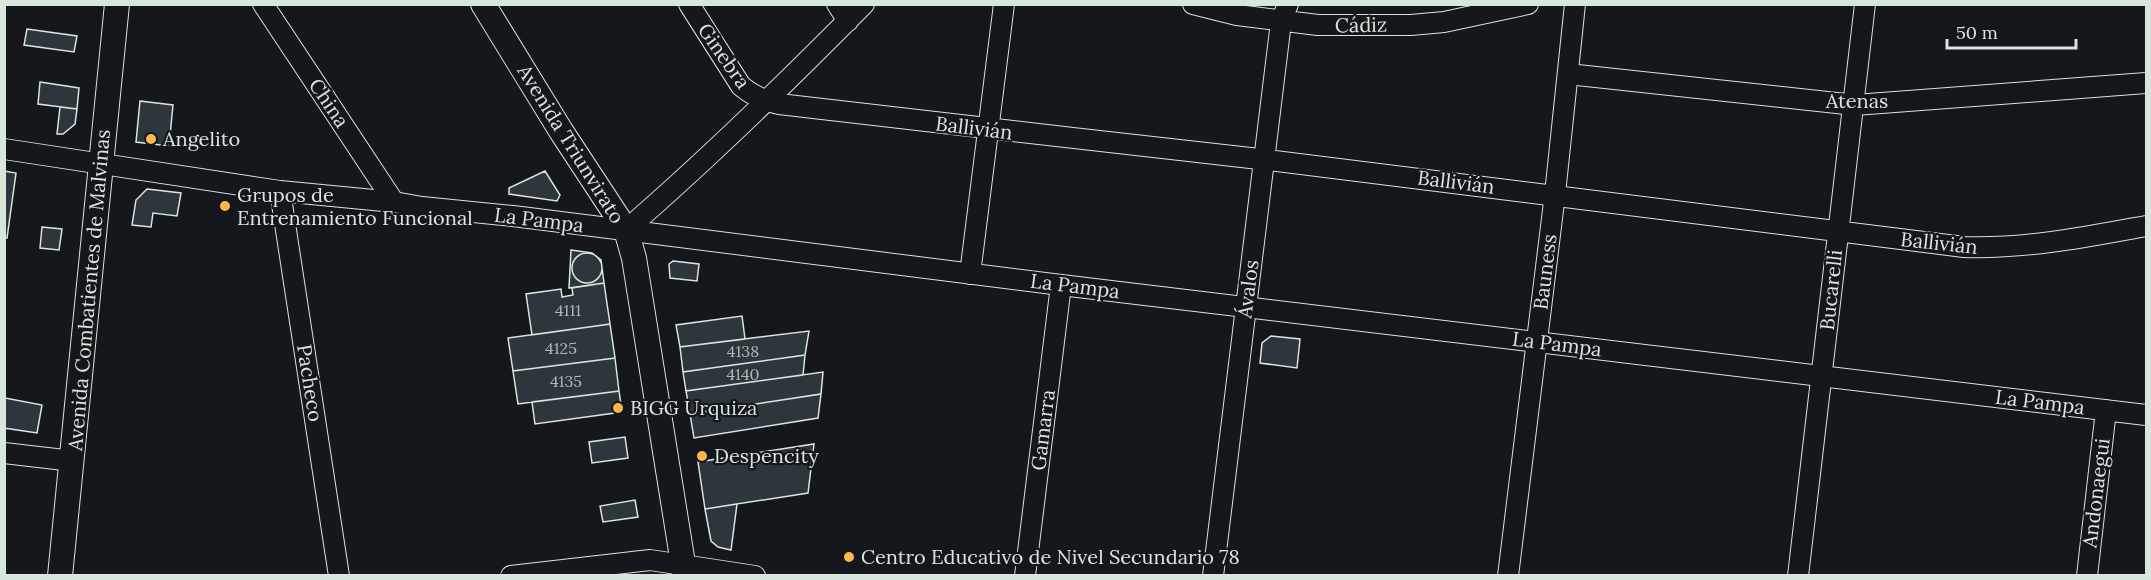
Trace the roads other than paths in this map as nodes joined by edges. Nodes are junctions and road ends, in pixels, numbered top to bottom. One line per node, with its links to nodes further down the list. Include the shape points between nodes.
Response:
1 (117, 4): 20 (main road, Avenida Combatientes de Malvinas)
2 (263, 4): 23 (street, China)
3 (483, 4): 25 (main road, Avenida Triunvirato)
4 (689, 4): 15 (street, Ginebra, via 741,86)
5 (864, 4): 11 (street)
6 (1004, 4): 17 (street)
7 (1193, 4): 12 (street, Cádiz, via 1237,15)
8 (1528, 4): 12 (street, Cádiz, via 1411,25 1318,25)
9 (1575, 4): 13 (street, Bauness)
10 (1865, 4): 16 (street, Bucarelli)
11 (842, 13): 15 (street)
12 (1284, 13): 19 (street, Ávalos)
13 (1568, 74): 16 (street, Atenas); 22 (street, Bauness)
14 (2146, 83): 16 (street, Atenas)
15 (765, 101): 17 (street, Ballivián); 25 (street)
16 (1855, 105): 26 (street, Bucarelli)
17 (988, 130): 19 (street, Ballivián); 27 (street)
18 (4, 149): 20 (street, La Pampa)
19 (1264, 159): 22 (street, Ballivián); 29 (street, Ávalos)
20 (101, 164): 21 (street, La Pampa); 35 (main road, Avenida Combatientes de Malvinas)
21 (280, 191): 23 (street, La Pampa); 38 (street, Pacheco)
22 (1555, 194): 26 (street, Ballivián); 30 (street, Bauness)
23 (394, 202): 25 (street, La Pampa)
24 (2146, 226): 26 (street, Ballivián, via 2044,244 1994,248)
25 (626, 230): 27 (street, La Pampa); 36 (main road, Avenida Triunvirato)
26 (1838, 231): 31 (street, Bucarelli)
27 (970, 273): 28 (street, La Pampa)
28 (1061, 285): 29 (street, La Pampa); 41 (street, Gamarra)
29 (1246, 306): 30 (street, La Pampa); 42 (street, Ávalos)
30 (1536, 342): 31 (street, La Pampa); 43 (street, Bauness)
31 (1821, 376): 32 (street, La Pampa); 44 (street, Bucarelli)
32 (2106, 410): 33 (street, La Pampa); 45 (street, Andonaegui)
33 (2146, 415)
34 (4, 453): 35 (street)
35 (73, 461): 37 (main road, Avenida Combatientes de Malvinas)
36 (684, 570): 39 (street, via 650,560); 40 (street)
37 (60, 576)
38 (339, 576)
39 (511, 576)
40 (755, 576)
41 (1026, 576)
42 (1213, 576)
43 (1508, 576)
44 (1798, 576)
45 (2087, 576)

